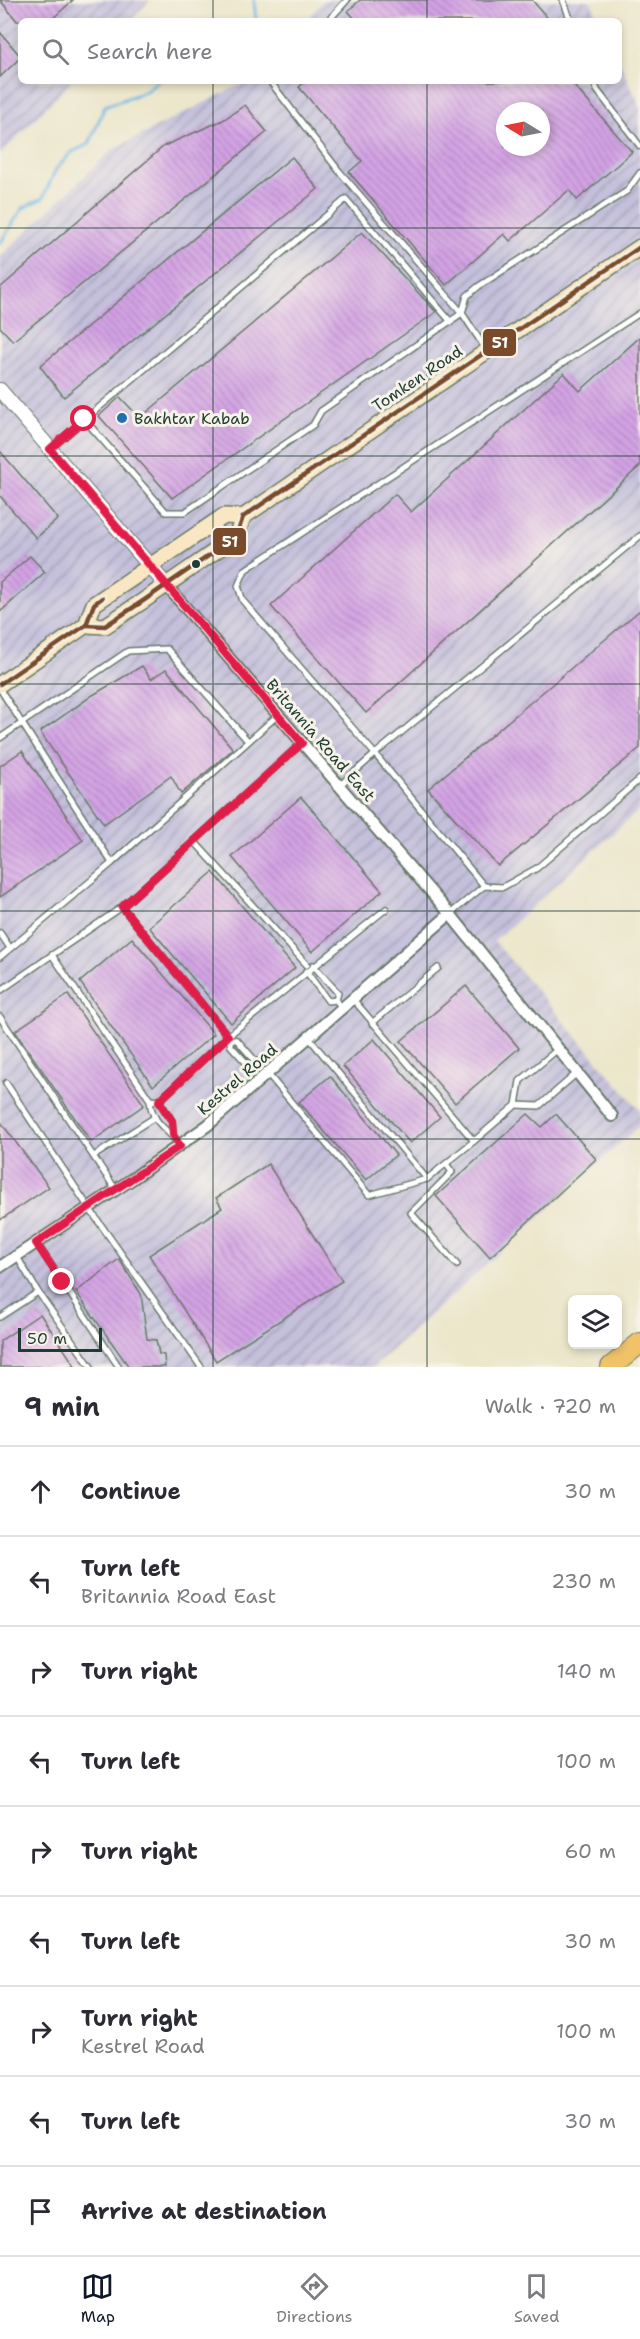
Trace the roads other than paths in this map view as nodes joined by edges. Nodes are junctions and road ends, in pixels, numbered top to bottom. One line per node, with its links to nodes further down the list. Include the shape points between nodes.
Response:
1 (347, 0): 3 (lane)
2 (563, 0): 4 (lane)
3 (331, 18)
4 (570, 18)
5 (272, 84): 10 (lane, via 339,171)
6 (595, 84): 7 (lane)
7 (640, 146)
8 (640, 173): 10 (lane, via 627,191 478,286 467,296)
9 (640, 247): 13 (main road, Tomken Road)
10 (462, 313): 12 (lane); 13 (lane)
11 (640, 313): 29 (lane, via 245,570 238,586 243,601)
12 (451, 322): 15 (lane, via 321,411 313,425 185,512 166,512); 15 (lane, via 346,199)
13 (487, 352): 17 (main road, Tomken Road)
14 (0, 390): 16 (street, Britannia Road East)
15 (84, 419): 16 (lane)
16 (50, 449): 19 (street, Britannia Road East)
17 (243, 517): 19 (main road, Tomken Road, via 224,516); 20 (main road, Tomken Road, via 236,537)
18 (640, 536): 29 (lane)
19 (151, 565): 20 (street, Britannia Road East); 21 (main road, Tomken Road, via 94,604)
20 (166, 585): 21 (main road, Tomken Road, via 105,626); 24 (street, Britannia Road East)
21 (87, 625): 22 (main road, Tomken Road)
22 (0, 684)
23 (0, 689): 25 (lane)
24 (278, 715): 27 (lane); 28 (street, Britannia Road East)
25 (22, 724): 26 (lane); 27 (lane, via 128,651 167,649); 33 (lane)
26 (0, 738)
27 (248, 741): 33 (lane)
28 (302, 743): 31 (street, Britannia Road East); 32 (lane)
29 (375, 754): 31 (lane); 34 (lane)
30 (640, 779): 34 (lane, via 537,868 503,887)
31 (339, 786): 37 (street, Britannia Road East)
32 (194, 841): 35 (lane); 42 (lane)
33 (112, 863): 39 (lane)
34 (484, 886): 37 (lane)
35 (122, 907): 40 (lane); 52 (lane)
36 (386, 909): 43 (lane)
37 (450, 915): 47 (street, Kestrel Road); 53 (street, Britannia Road East)
38 (0, 933): 39 (lane)
39 (10, 948): 41 (lane)
40 (52, 955): 46 (lane); 57 (lane)
41 (0, 957)
42 (307, 965): 43 (lane); 45 (lane)
43 (315, 967): 45 (lane); 48 (lane, via 338,993)
44 (438, 968): 50 (lane)
45 (306, 973): 48 (lane, via 328,1001); 52 (lane)
46 (0, 991)
47 (352, 998): 48 (street, Kestrel Road); 50 (lane)
48 (339, 1004): 51 (street, Kestrel Road)
49 (0, 1017): 65 (lane)
50 (372, 1023): 63 (lane)
51 (308, 1036): 54 (street, Kestrel Road); 67 (lane)
52 (230, 1037): 54 (lane, via 231,1046 252,1070); 58 (lane)
53 (558, 1049): 55 (street, Britannia Road East); 59 (lane, via 520,1081)
54 (262, 1073): 64 (street, Kestrel Road); 67 (lane, via 369,1195)
55 (577, 1073): 59 (lane, via 539,1106); 60 (street, Britannia Road East)
56 (6, 1083): 69 (lane)
57 (150, 1100): 58 (lane); 61 (lane)
58 (159, 1101): 62 (lane, via 172,1121)
59 (516, 1105): 63 (lane)
60 (612, 1116)
61 (155, 1117): 62 (lane, via 162,1129); 65 (lane)
62 (173, 1135): 64 (lane)
63 (474, 1141): 66 (lane)
64 (180, 1146): 68 (street, Kestrel Road)
65 (94, 1156): 68 (lane)
66 (446, 1164): 67 (lane); 72 (lane, via 452,1172 411,1213)
67 (427, 1179)
68 (116, 1190): 69 (street, Kestrel Road)
69 (88, 1208): 70 (street, Kestrel Road); 79 (lane)
70 (36, 1243): 71 (street, Kestrel Road); 78 (lane)
71 (16, 1256): 73 (street, Kestrel Road); 74 (lane)
72 (457, 1265)
73 (0, 1267)
74 (38, 1292): 75 (lane); 77 (lane)
75 (0, 1317)
76 (640, 1343): 80 (highway)
77 (92, 1367)
78 (119, 1367)
79 (201, 1367)
80 (612, 1367)

